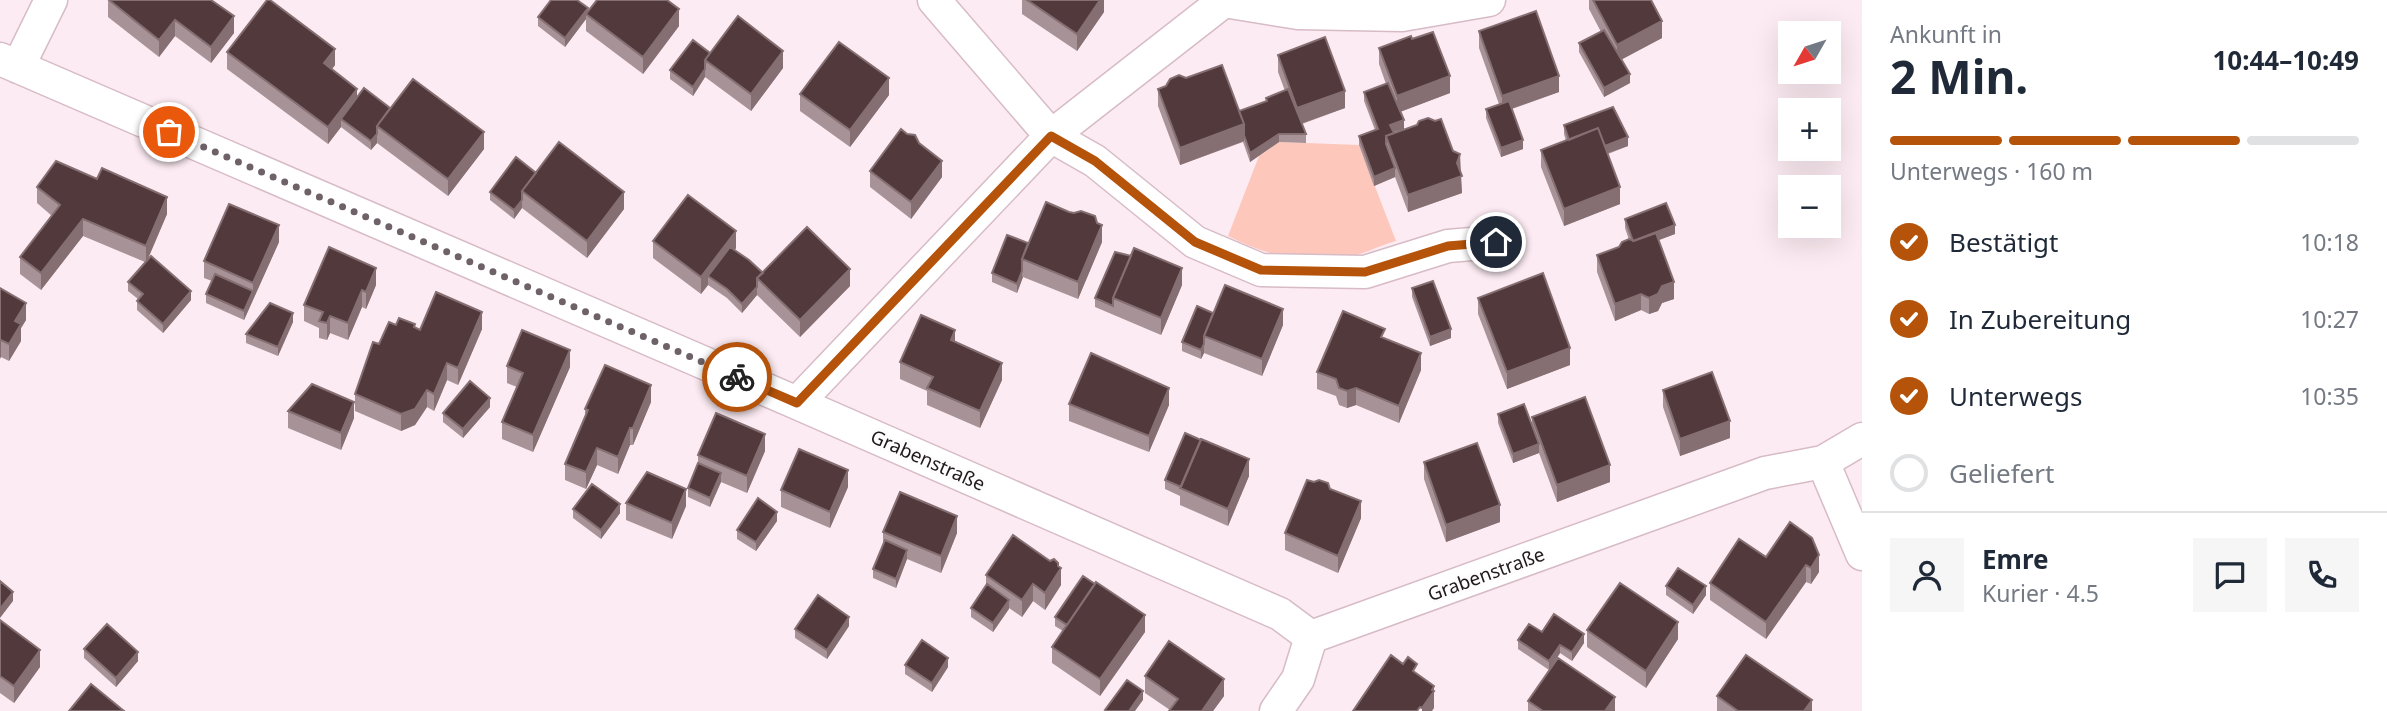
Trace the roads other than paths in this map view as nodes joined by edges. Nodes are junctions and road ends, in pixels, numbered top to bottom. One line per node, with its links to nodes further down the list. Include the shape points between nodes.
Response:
1 (51, 0): 4 (street)
2 (934, 0): 5 (street)
3 (1489, 0): 5 (street, via 1402,15 1298,13 1224,1)
4 (9, 63): 7 (street, Grabenstraße)
5 (1051, 136): 6 (street, via 1095,161 1195,242 1261,270 1365,272 1448,246); 7 (street)
6 (1496, 242)
7 (797, 403): 11 (street, Grabenstraße, via 1280,614)
8 (1862, 439): 9 (street, Grabenstraße)
9 (1823, 463): 10 (street); 11 (street, Grabenstraße, via 1765,473)
10 (1862, 554)
11 (1311, 637): 12 (street, via 1298,679)
12 (1276, 711)

